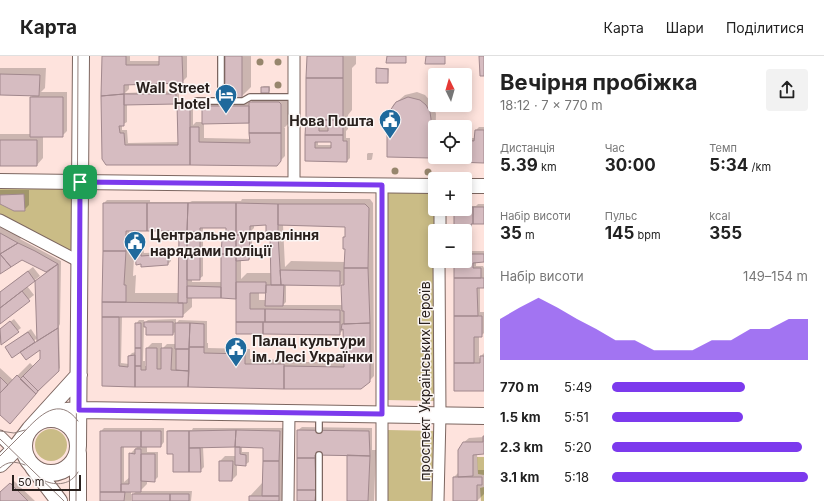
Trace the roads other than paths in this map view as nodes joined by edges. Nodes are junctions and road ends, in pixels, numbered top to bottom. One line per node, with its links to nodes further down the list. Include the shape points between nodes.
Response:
1 (81, 56): 8 (main road)
2 (221, 56): 6 (lane)
3 (294, 56): 4 (street)
4 (294, 97): 6 (lane, via 250,97 243,101); 9 (street)
5 (197, 101): 6 (lane)
6 (221, 101)
7 (0, 180): 8 (street)
8 (80, 182): 9 (street); 15 (main road)
9 (294, 184): 10 (street)
10 (382, 185): 11 (street); 21 (street)
11 (428, 186)
12 (472, 186): 13 (street)
13 (484, 186)
14 (0, 220): 15 (street)
15 (80, 262): 17 (main road)
16 (439, 268): 22 (street, проспект Українських Героїв)
17 (79, 376): 18 (main road); 25 (main road)
18 (79, 410): 19 (main road); 24 (main road, via 66,411); 28 (main road)
19 (289, 413): 20 (main road); 35 (street)
20 (320, 413): 21 (main road); 26 (lane)
21 (382, 414): 22 (main road); 37 (street)
22 (440, 415): 23 (main road); 38 (street, проспект Українських Героїв)
23 (484, 416)
24 (46, 420): 25 (main road); 28 (main road, via 53,419 67,424 76,435)
25 (30, 429): 29 (main road); 32 (main road, via 24,440 24,447 25,456)
26 (319, 430)
27 (0, 436): 29 (street)
28 (78, 448): 32 (main road, via 72,463 59,472 44,472); 34 (main road)
29 (14, 450): 31 (main road); 32 (main road)
30 (319, 455): 36 (lane)
31 (0, 464)
32 (31, 465): 33 (main road)
33 (59, 501)
34 (78, 501)
35 (288, 501)
36 (319, 501)
37 (382, 501)
38 (438, 501)

